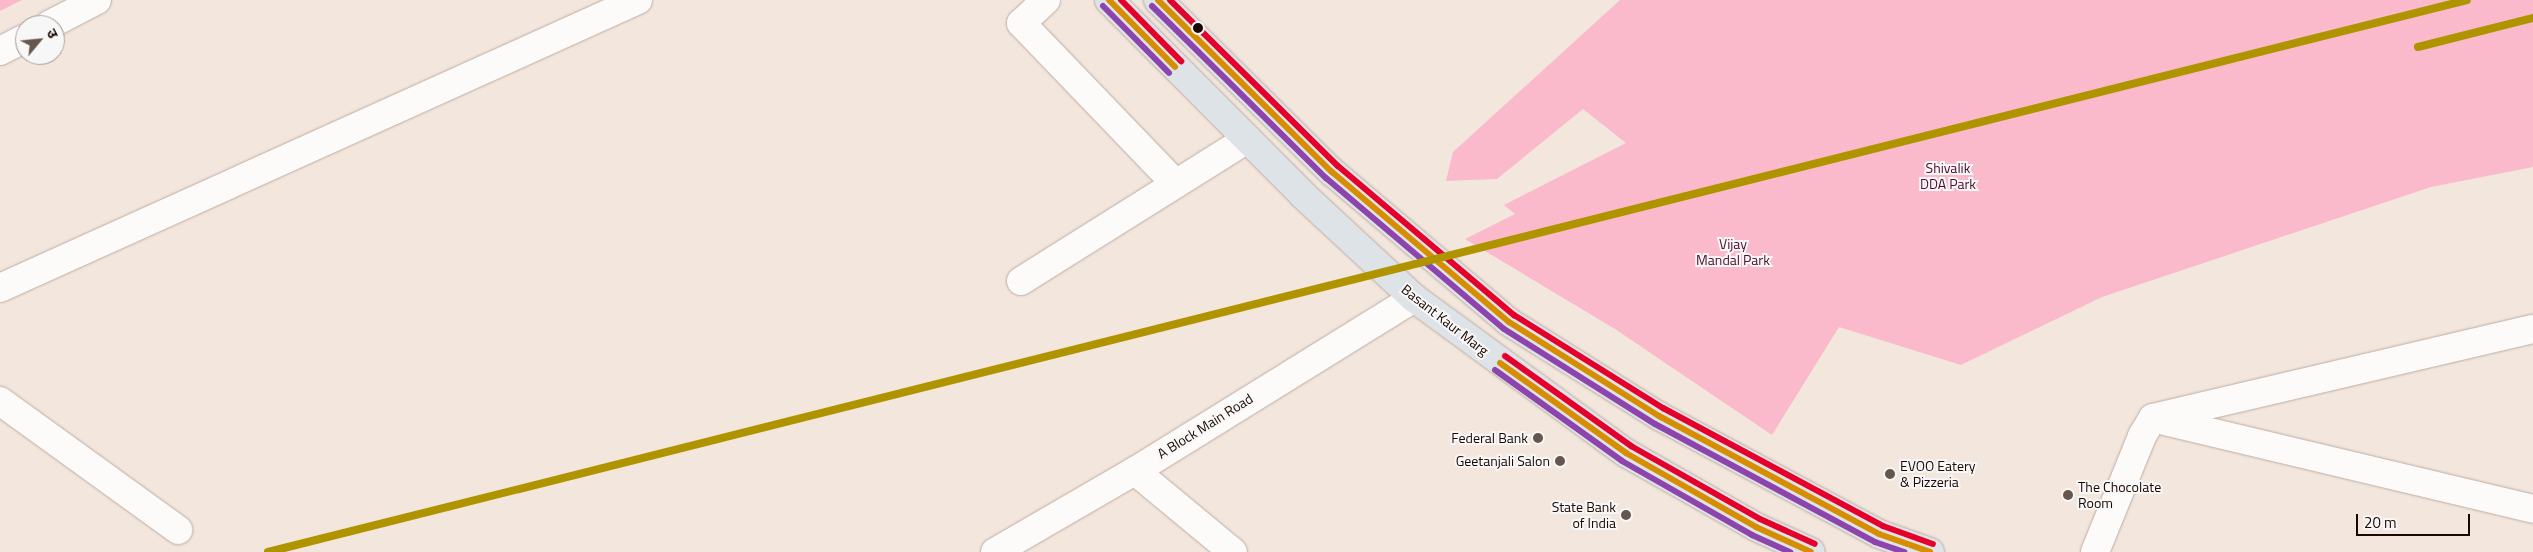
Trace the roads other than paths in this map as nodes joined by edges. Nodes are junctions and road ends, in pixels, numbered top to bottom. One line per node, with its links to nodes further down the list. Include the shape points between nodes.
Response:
1 (97, 0): 6 (street)
2 (638, 0): 12 (street)
3 (1046, 0): 10 (street, via 1021,23)
4 (1109, 0): 9 (main road, Basant Kaur Marg)
5 (1158, 0): 23 (main road, via 1332,172 1509,322 1659,416 1879,534)
6 (65, 17)
7 (15, 43): 8 (street)
8 (0, 51)
9 (1247, 139): 10 (street); 13 (main road, Basant Kaur Marg, via 1362,252)
10 (1176, 184): 11 (street)
11 (1021, 281)
12 (0, 288)
13 (1414, 298): 17 (street, A Block Main Road); 22 (main road, Basant Kaur Marg, via 1626,453 1756,526)
14 (2533, 329): 16 (street)
15 (0, 401): 19 (street)
16 (2153, 418): 18 (street); 24 (street, via 2142,436)
17 (1135, 472): 20 (street, A Block Main Road); 21 (street)
18 (2533, 508)
19 (178, 530)
20 (995, 552)
21 (1233, 552)
22 (1811, 552)
23 (1930, 552)
24 (2095, 552)

